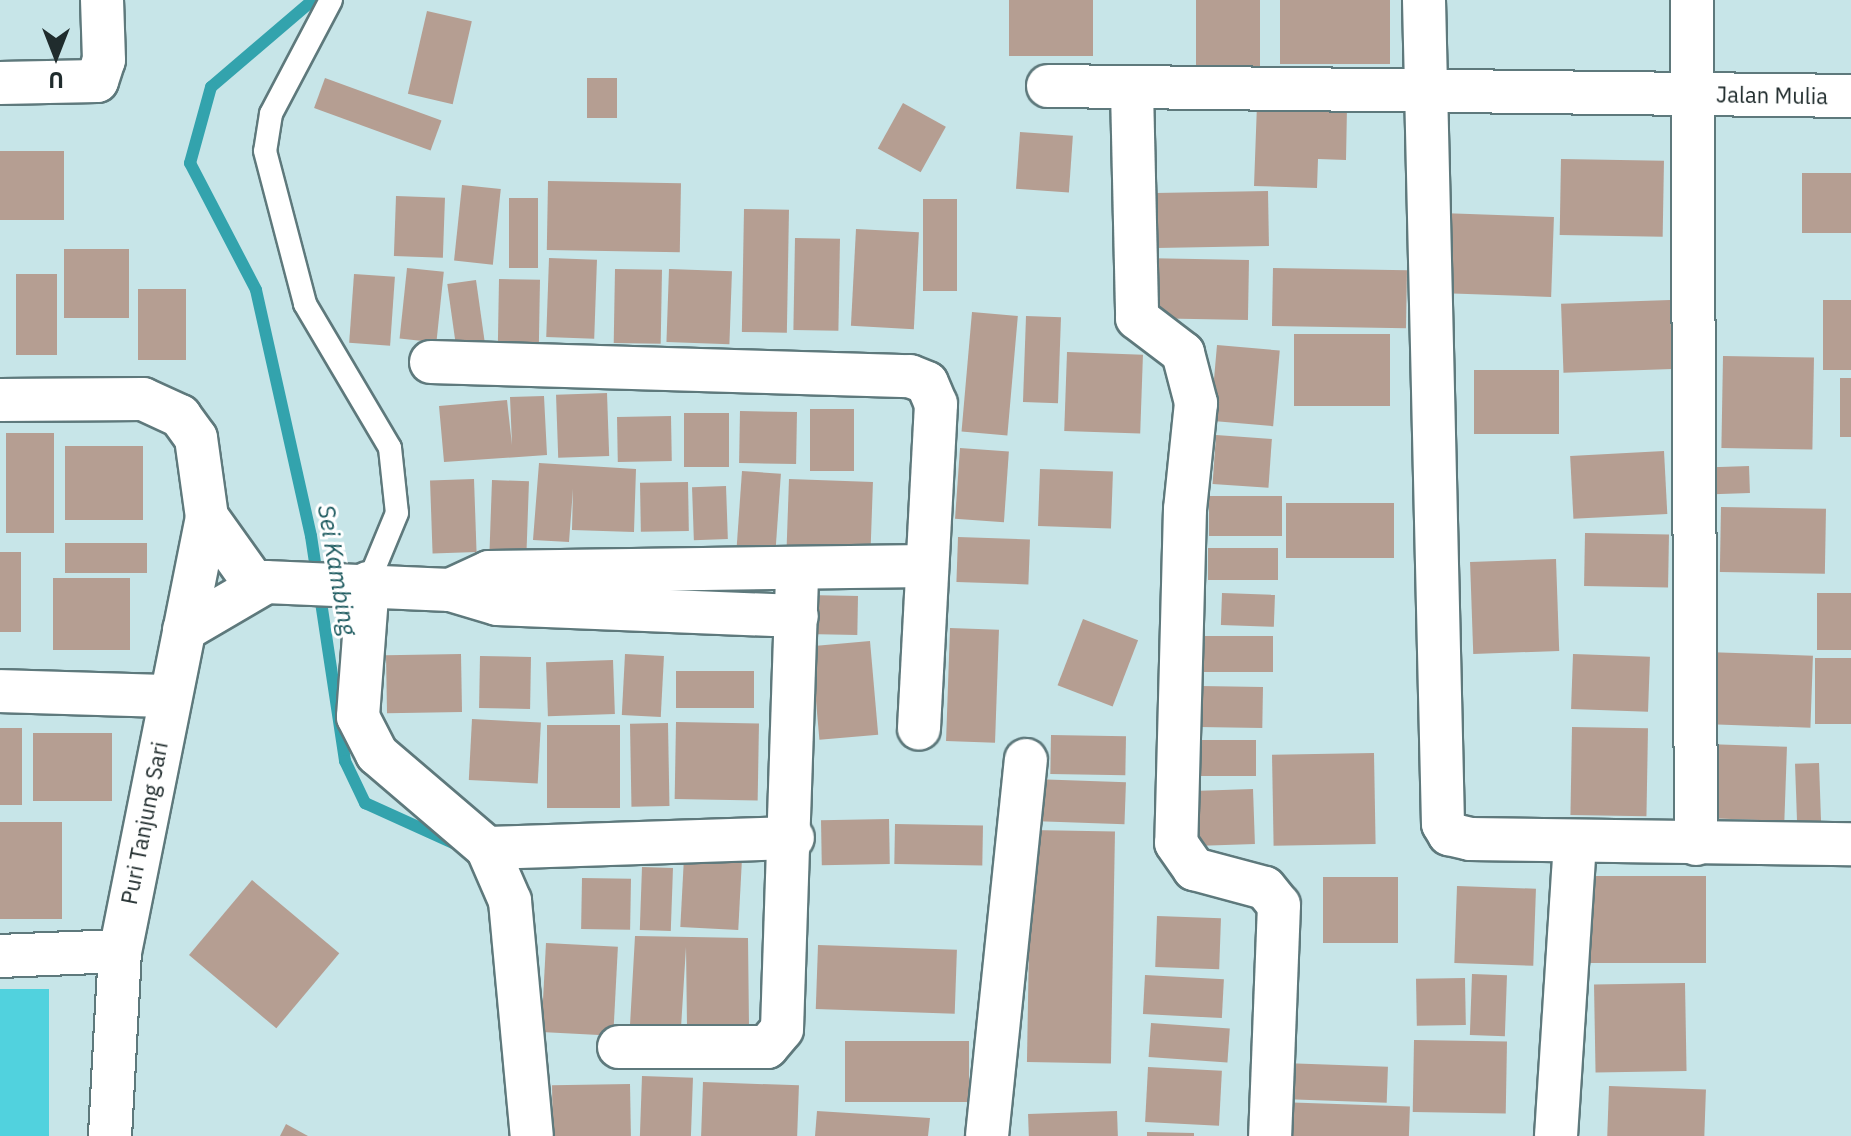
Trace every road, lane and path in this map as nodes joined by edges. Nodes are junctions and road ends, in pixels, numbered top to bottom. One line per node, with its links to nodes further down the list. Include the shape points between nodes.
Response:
1 (102, 0): 5 (street, via 104,60 97,81)
2 (331, 0): 17 (lane, via 271,114 265,151 305,304 390,448 397,513)
3 (1424, 0): 8 (street)
4 (1692, 0): 9 (street)
5 (0, 83)
6 (1048, 86): 7 (street, Jalan Mulia)
7 (1132, 90): 8 (street, Jalan Mulia); 36 (street, via 1137,318 1183,353 1196,403 1185,509 1176,843 1194,869 1265,888 1279,905)
8 (1427, 94): 9 (street, Jalan Mulia); 26 (street, via 1443,824 1449,834 1470,839)
9 (1693, 94): 10 (street, Jalan Mulia); 27 (street)
10 (1851, 96)
11 (431, 362): 14 (street, via 920,378 936,404)
12 (0, 400): 13 (street, Puri Tanjung Sari, via 129,397 164,405 196,438)
13 (207, 517): 16 (street); 20 (street, Puri Tanjung Sari)
14 (927, 566): 15 (street); 23 (street)
15 (797, 568): 18 (street, via 489,572); 19 (street)
16 (268, 583): 17 (street); 20 (street)
17 (354, 583): 18 (street); 29 (street, via 354,697 364,737)
18 (450, 590): 19 (street, via 497,604)
19 (797, 616): 25 (street)
20 (184, 630): 22 (street, Puri Tanjung Sari)
21 (0, 691): 22 (street)
22 (169, 696): 30 (street, Puri Tanjung Sari)
23 (919, 729)
24 (1026, 760): 35 (street)
25 (793, 838): 29 (street); 32 (street, via 777,1041 767,1047)
26 (1575, 843): 27 (street); 37 (street)
27 (1696, 844): 28 (street)
28 (1851, 844)
29 (487, 848): 34 (street, via 510,901)
30 (120, 951): 31 (street); 33 (street, Puri Tanjung Sari)
31 (0, 956)
32 (619, 1047)
33 (110, 1136)
34 (532, 1136)
35 (987, 1136)
36 (1270, 1136)
37 (1556, 1136)

